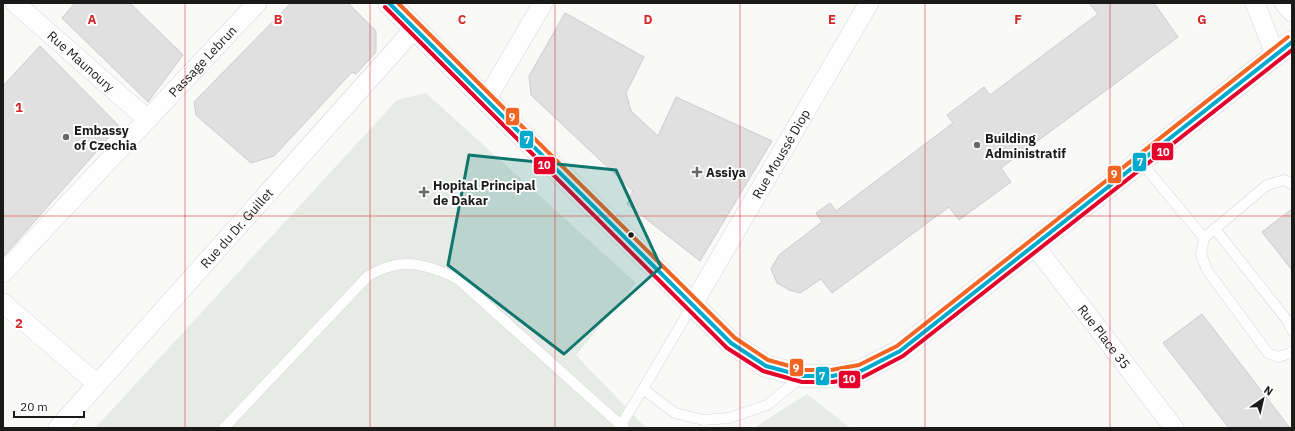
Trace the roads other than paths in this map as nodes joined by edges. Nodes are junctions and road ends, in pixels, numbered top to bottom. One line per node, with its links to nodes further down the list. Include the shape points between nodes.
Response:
1 (15, 3): 13 (street, Rue Maunoury)
2 (256, 3): 13 (street, Passage Lebrun)
3 (389, 3): 9 (street)
4 (543, 3): 12 (street)
5 (869, 3): 21 (street, Rue Moussé Diop)
6 (1255, 3): 11 (street)
7 (1284, 3): 8 (street)
8 (1292, 12)
9 (415, 28): 12 (street); 25 (street, Rue du Dr. Guillet)
10 (1292, 42): 11 (street)
11 (1275, 54): 14 (street)
12 (486, 100): 21 (street)
13 (147, 119): 19 (street, Passage Lebrun)
14 (1140, 161): 17 (lane); 18 (street)
15 (1292, 184): 16 (lane, via 1284,180 1267,185)
16 (1215, 229): 17 (lane); 22 (lane, via 1287,320)
17 (1204, 238): 23 (lane, via 1201,254 1207,270 1268,353 1278,357)
18 (1035, 246): 24 (street, via 900,351 861,371 832,376); 30 (street, Rue Place 35)
19 (3, 273)
20 (3, 303): 25 (street)
21 (693, 304): 24 (street, via 731,343 766,366); 26 (lane)
22 (1292, 330)
23 (1292, 351)
24 (803, 376): 26 (lane, via 767,404 728,418 703,420 675,413)
25 (97, 384): 28 (street, Rue du Dr. Guillet)
26 (643, 389): 27 (lane)
27 (622, 426): 29 (lane, via 458,280 436,268 410,264 388,266 368,276)
28 (58, 428)
29 (224, 428)
30 (1174, 428)

